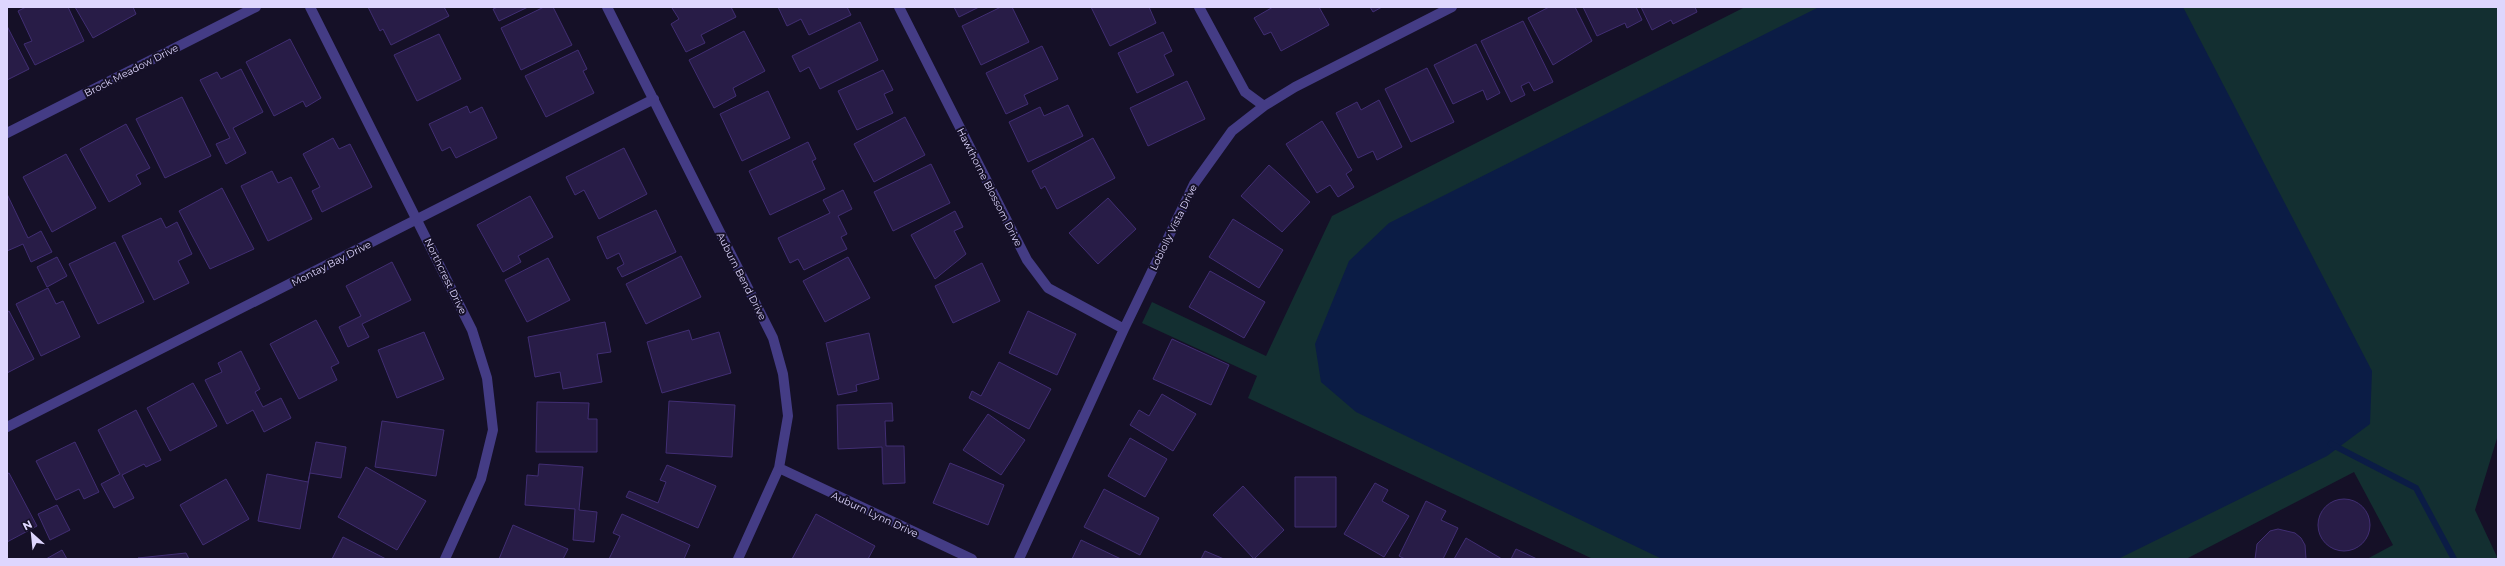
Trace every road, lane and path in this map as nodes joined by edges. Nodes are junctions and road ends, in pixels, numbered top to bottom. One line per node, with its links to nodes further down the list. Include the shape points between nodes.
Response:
1 (256, 7): 9 (street, Brock Meadow Drive)
2 (310, 7): 10 (street, Northcrest Drive)
3 (607, 7): 7 (street, Auburn Bend Drive)
4 (899, 7): 11 (street, Hawthorne Blossom Drive, via 1027,260 1048,288)
5 (1199, 7): 8 (street, via 1245,92)
6 (1452, 7): 8 (street, Loblolly Vista Drive, via 1294,87)
7 (654, 99): 10 (street, Montay Bay Drive); 13 (street, Auburn Bend Drive, via 773,338 783,374 788,416)
8 (1264, 106): 11 (street, Loblolly Vista Drive, via 1232,131 1194,184)
9 (7, 133)
10 (418, 219): 12 (street, Montay Bay Drive); 14 (street, Northcrest Drive, via 472,330 487,378 493,430 481,479)
11 (1124, 328): 17 (street, Loblolly Vista Drive)
12 (7, 426)
13 (779, 468): 15 (street, Auburn Bend Drive); 16 (street, Auburn Lynn Drive)
14 (445, 559)
15 (738, 559)
16 (972, 559)
17 (1019, 559)

